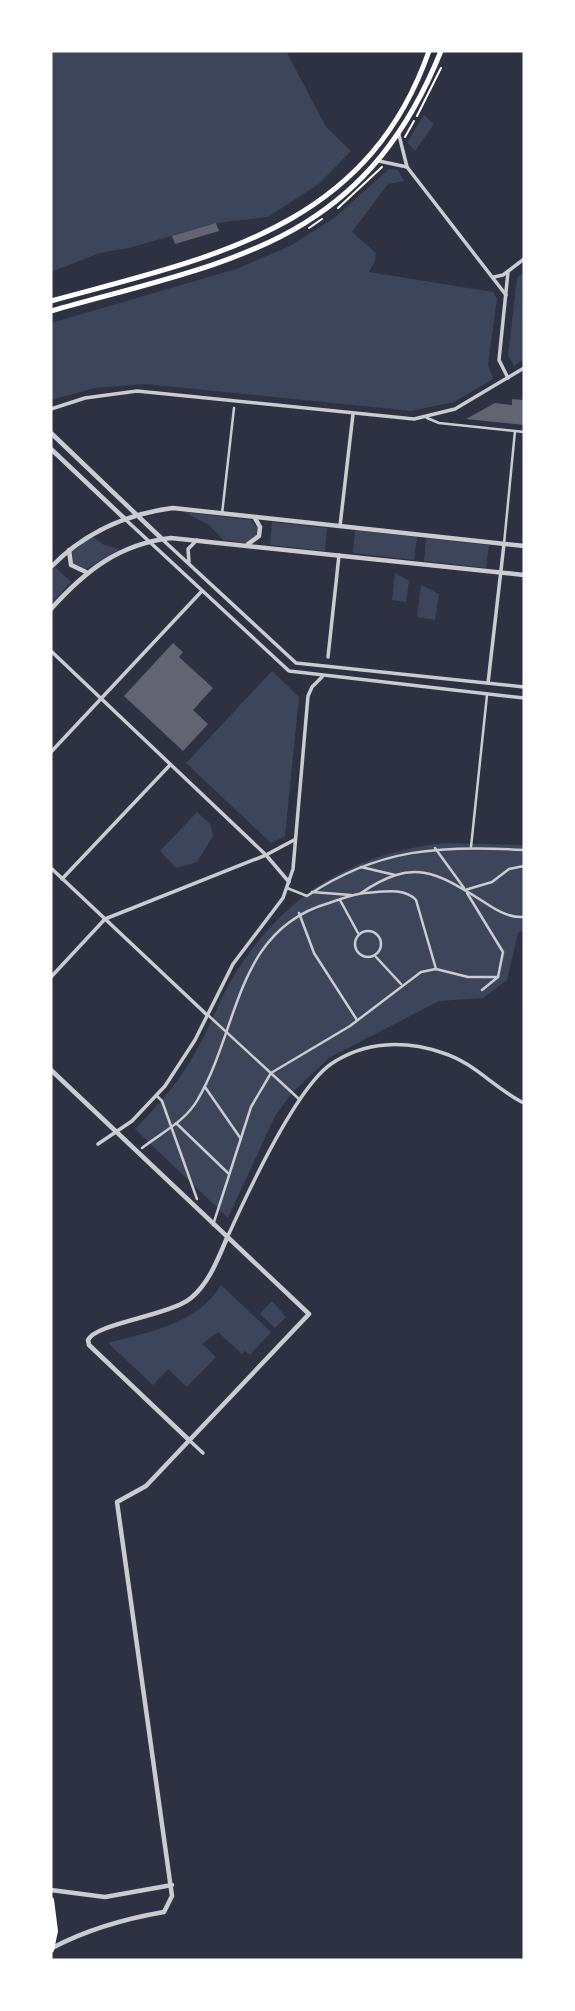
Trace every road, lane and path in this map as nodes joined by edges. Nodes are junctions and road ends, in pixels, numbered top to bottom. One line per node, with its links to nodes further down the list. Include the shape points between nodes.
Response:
1 (429, 51): 16 (main road, via 403,109 372,153 307,212 243,244)
2 (441, 51): 4 (main road)
3 (443, 63): 5 (path)
4 (399, 135): 5 (street); 6 (main road)
5 (400, 144): 8 (street)
6 (379, 161): 7 (street); 17 (main road, via 314,219 247,253)
7 (387, 161): 8 (street); 9 (path)
8 (407, 167): 14 (street)
9 (335, 210)
10 (326, 217): 11 (path)
11 (305, 230)
12 (524, 259): 13 (street)
13 (508, 272): 14 (street); 15 (street)
14 (494, 277): 15 (street)
15 (506, 295): 19 (street, via 499,360)
16 (51, 301)
17 (51, 311)
18 (524, 368): 19 (street)
19 (508, 378): 23 (street, via 461,406)
20 (234, 408): 28 (street)
21 (51, 409): 22 (street, via 137,391)
22 (353, 414): 23 (street); 32 (street)
23 (427, 418): 24 (street)
24 (515, 431): 25 (street); 37 (street)
25 (524, 432)
26 (51, 433): 29 (street)
27 (51, 449): 31 (street)
28 (222, 514): 29 (street, via 173,508); 30 (street)
29 (136, 515): 31 (street); 33 (street)
30 (253, 517): 32 (street); 36 (street, via 260,531 257,539)
31 (125, 519): 35 (street); 39 (street)
32 (340, 526): 37 (street)
33 (162, 539): 34 (street); 35 (street); 41 (street)
34 (197, 540): 36 (street); 41 (street, via 188,551)
35 (149, 541): 43 (street, via 110,556); 46 (street)
36 (247, 544): 40 (street)
37 (504, 544): 38 (street); 44 (street)
38 (524, 546)
39 (70, 549): 42 (street); 43 (street, via 71,565)
40 (339, 555): 44 (street); 49 (street)
41 (190, 562): 51 (street, via 299,664)
42 (51, 567)
43 (87, 572): 47 (street)
44 (500, 572): 45 (street); 51 (street)
45 (524, 575)
46 (201, 592): 50 (street, via 283,668); 55 (street)
47 (51, 609)
48 (51, 651): 55 (street)
49 (328, 657)
50 (322, 677): 53 (street); 58 (street, via 308,696)
51 (488, 683): 52 (street)
52 (524, 687)
53 (488, 695): 54 (street); 59 (street)
54 (524, 698)
55 (100, 699): 56 (street); 57 (street)
56 (51, 752)
57 (170, 765): 62 (street); 67 (street)
58 (294, 840): 62 (street); 68 (street)
59 (471, 847): 60 (street); 61 (street)
60 (435, 848): 64 (street); 70 (street)
61 (524, 850)
62 (266, 855): 68 (street); 77 (street)
63 (524, 866): 70 (street)
64 (359, 867): 66 (street); 71 (street)
65 (51, 868): 67 (street)
66 (395, 875): 70 (street, via 429,872); 72 (street)
67 (62, 879): 77 (street)
68 (289, 882): 69 (street)
69 (287, 888): 71 (street, via 307,896); 85 (street, via 233,964)
70 (465, 890): 76 (street, via 508,915); 82 (street, via 500,944 503,960)
71 (312, 892): 73 (street)
72 (361, 893): 73 (street); 80 (street, via 412,895)
73 (353, 895): 74 (street)
74 (340, 900): 75 (street); 78 (street)
75 (299, 913): 86 (street, via 314,953); 87 (street, via 259,952)
76 (524, 917)
77 (105, 919): 81 (street); 85 (street)
78 (358, 933): 79 (street, via 353,942 357,953 365,959); 79 (street, via 370,930 380,936 383,947)
79 (376, 957): 83 (street)
80 (436, 969): 82 (street, via 468,977); 83 (street)
81 (51, 977)
82 (498, 977): 84 (street)
83 (401, 984): 86 (street)
84 (482, 990)
85 (206, 1014): 87 (street); 91 (street, via 185,1058)
86 (357, 1020): 89 (street)
87 (227, 1031): 89 (street); 90 (street)
88 (51, 1070): 96 (street)
89 (271, 1073): 92 (street); 97 (street, via 256,1094)
90 (205, 1087): 94 (street, via 191,1110); 97 (street)
91 (157, 1096): 95 (street); 96 (street)
92 (299, 1100): 93 (street, via 330,1065 391,1042 468,1062); 103 (street)
93 (524, 1103)
94 (176, 1123): 95 (street); 100 (street)
95 (171, 1127): 99 (street); 101 (street)
96 (117, 1133): 98 (street); 102 (street)
97 (241, 1139): 100 (street)
98 (98, 1144)
99 (142, 1148)
100 (230, 1175): 102 (street)
101 (197, 1199)
102 (214, 1225): 103 (street)
103 (227, 1238): 104 (street, via 309,1314); 104 (street, via 207,1280 185,1302 89,1336 89,1345)
104 (189, 1440): 105 (street); 106 (street, via 146,1486 117,1502)
105 (203, 1453)
106 (172, 1885): 107 (street, via 105,1897); 109 (street, via 170,1905 164,1912 85,1931)
107 (51, 1890)
108 (51, 1900): 109 (highway, via 55,1917)
109 (51, 1949)

